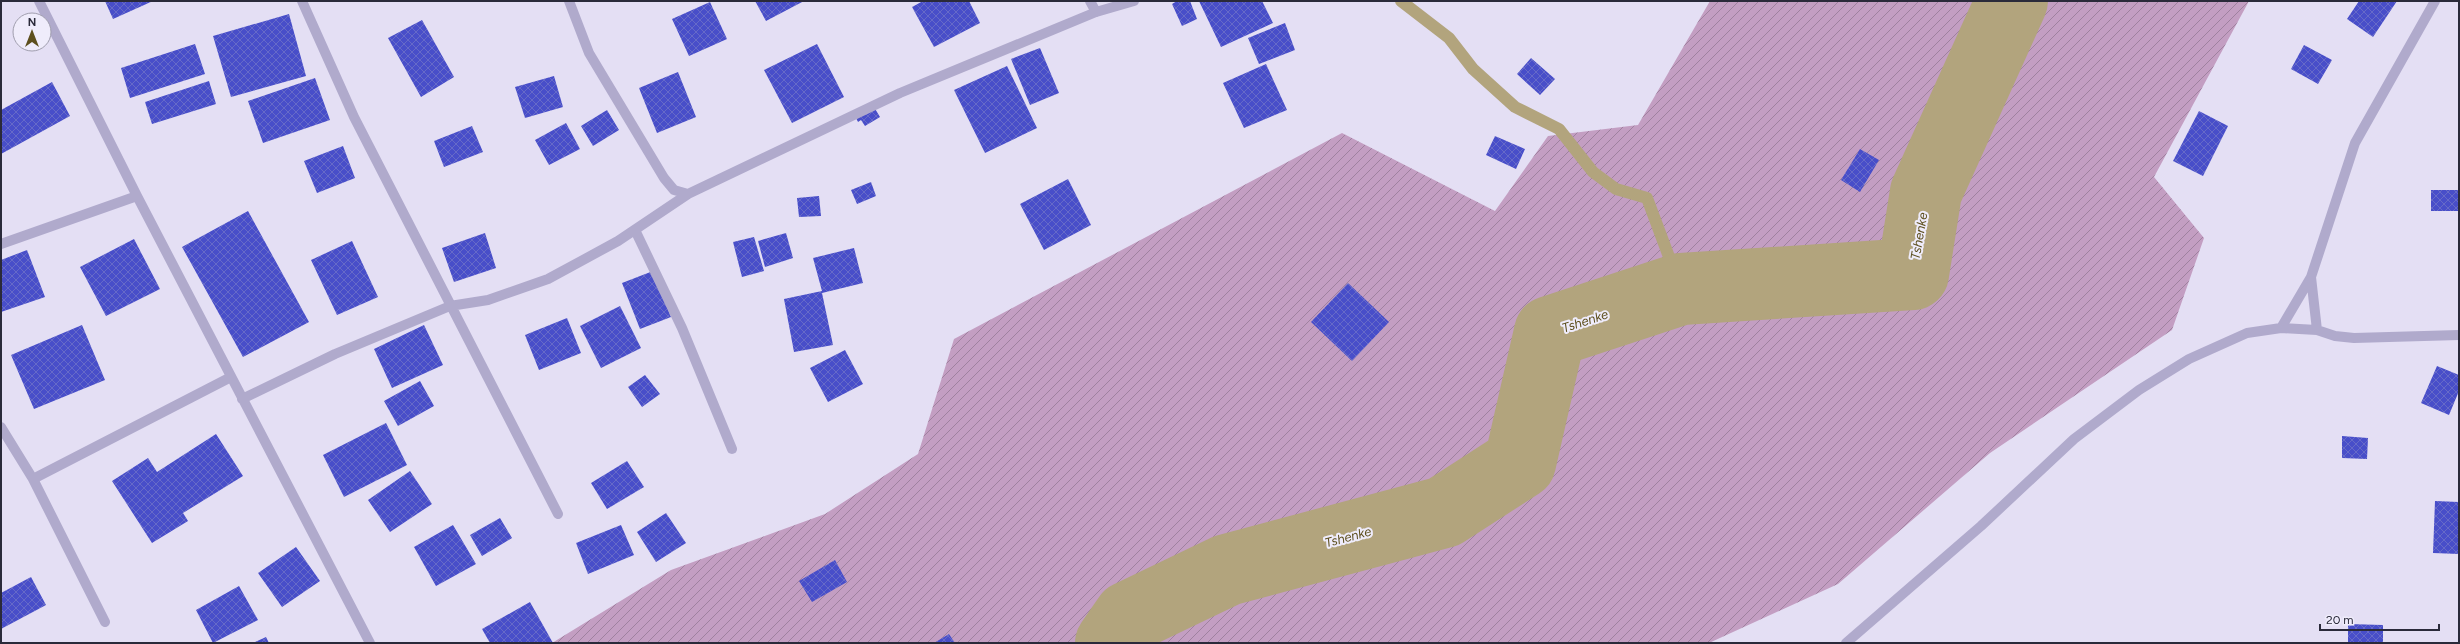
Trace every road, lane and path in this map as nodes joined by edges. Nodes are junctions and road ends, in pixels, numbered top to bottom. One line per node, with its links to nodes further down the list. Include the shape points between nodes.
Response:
1 (39, 1): 9 (street)
2 (302, 1): 13 (street, via 354,117)
3 (569, 1): 8 (street, via 589,53 664,178 674,190)
4 (1090, 1): 7 (street)
5 (1134, 1): 7 (street)
6 (2435, 1): 12 (street, via 2355,144)
7 (1096, 12): 8 (street, via 900,93)
8 (688, 194): 10 (street)
9 (137, 196): 11 (street); 17 (street)
10 (634, 230): 13 (street, via 548,279 488,300); 20 (street, via 682,328)
11 (1, 244)
12 (2311, 277): 14 (street); 15 (street)
13 (450, 306): 18 (street, via 335,354); 22 (street)
14 (2281, 328): 15 (street); 25 (street, via 2247,333 2189,359 2139,390 2074,439 1981,526)
15 (2317, 330): 16 (street, via 2335,336 2354,338)
16 (2459, 335)
17 (231, 377): 18 (street); 21 (street)
18 (242, 399): 24 (street)
19 (1, 427): 21 (street)
20 (732, 449)
21 (33, 479): 23 (street)
22 (558, 514)
23 (106, 622)
24 (370, 643)
25 (1846, 643)

